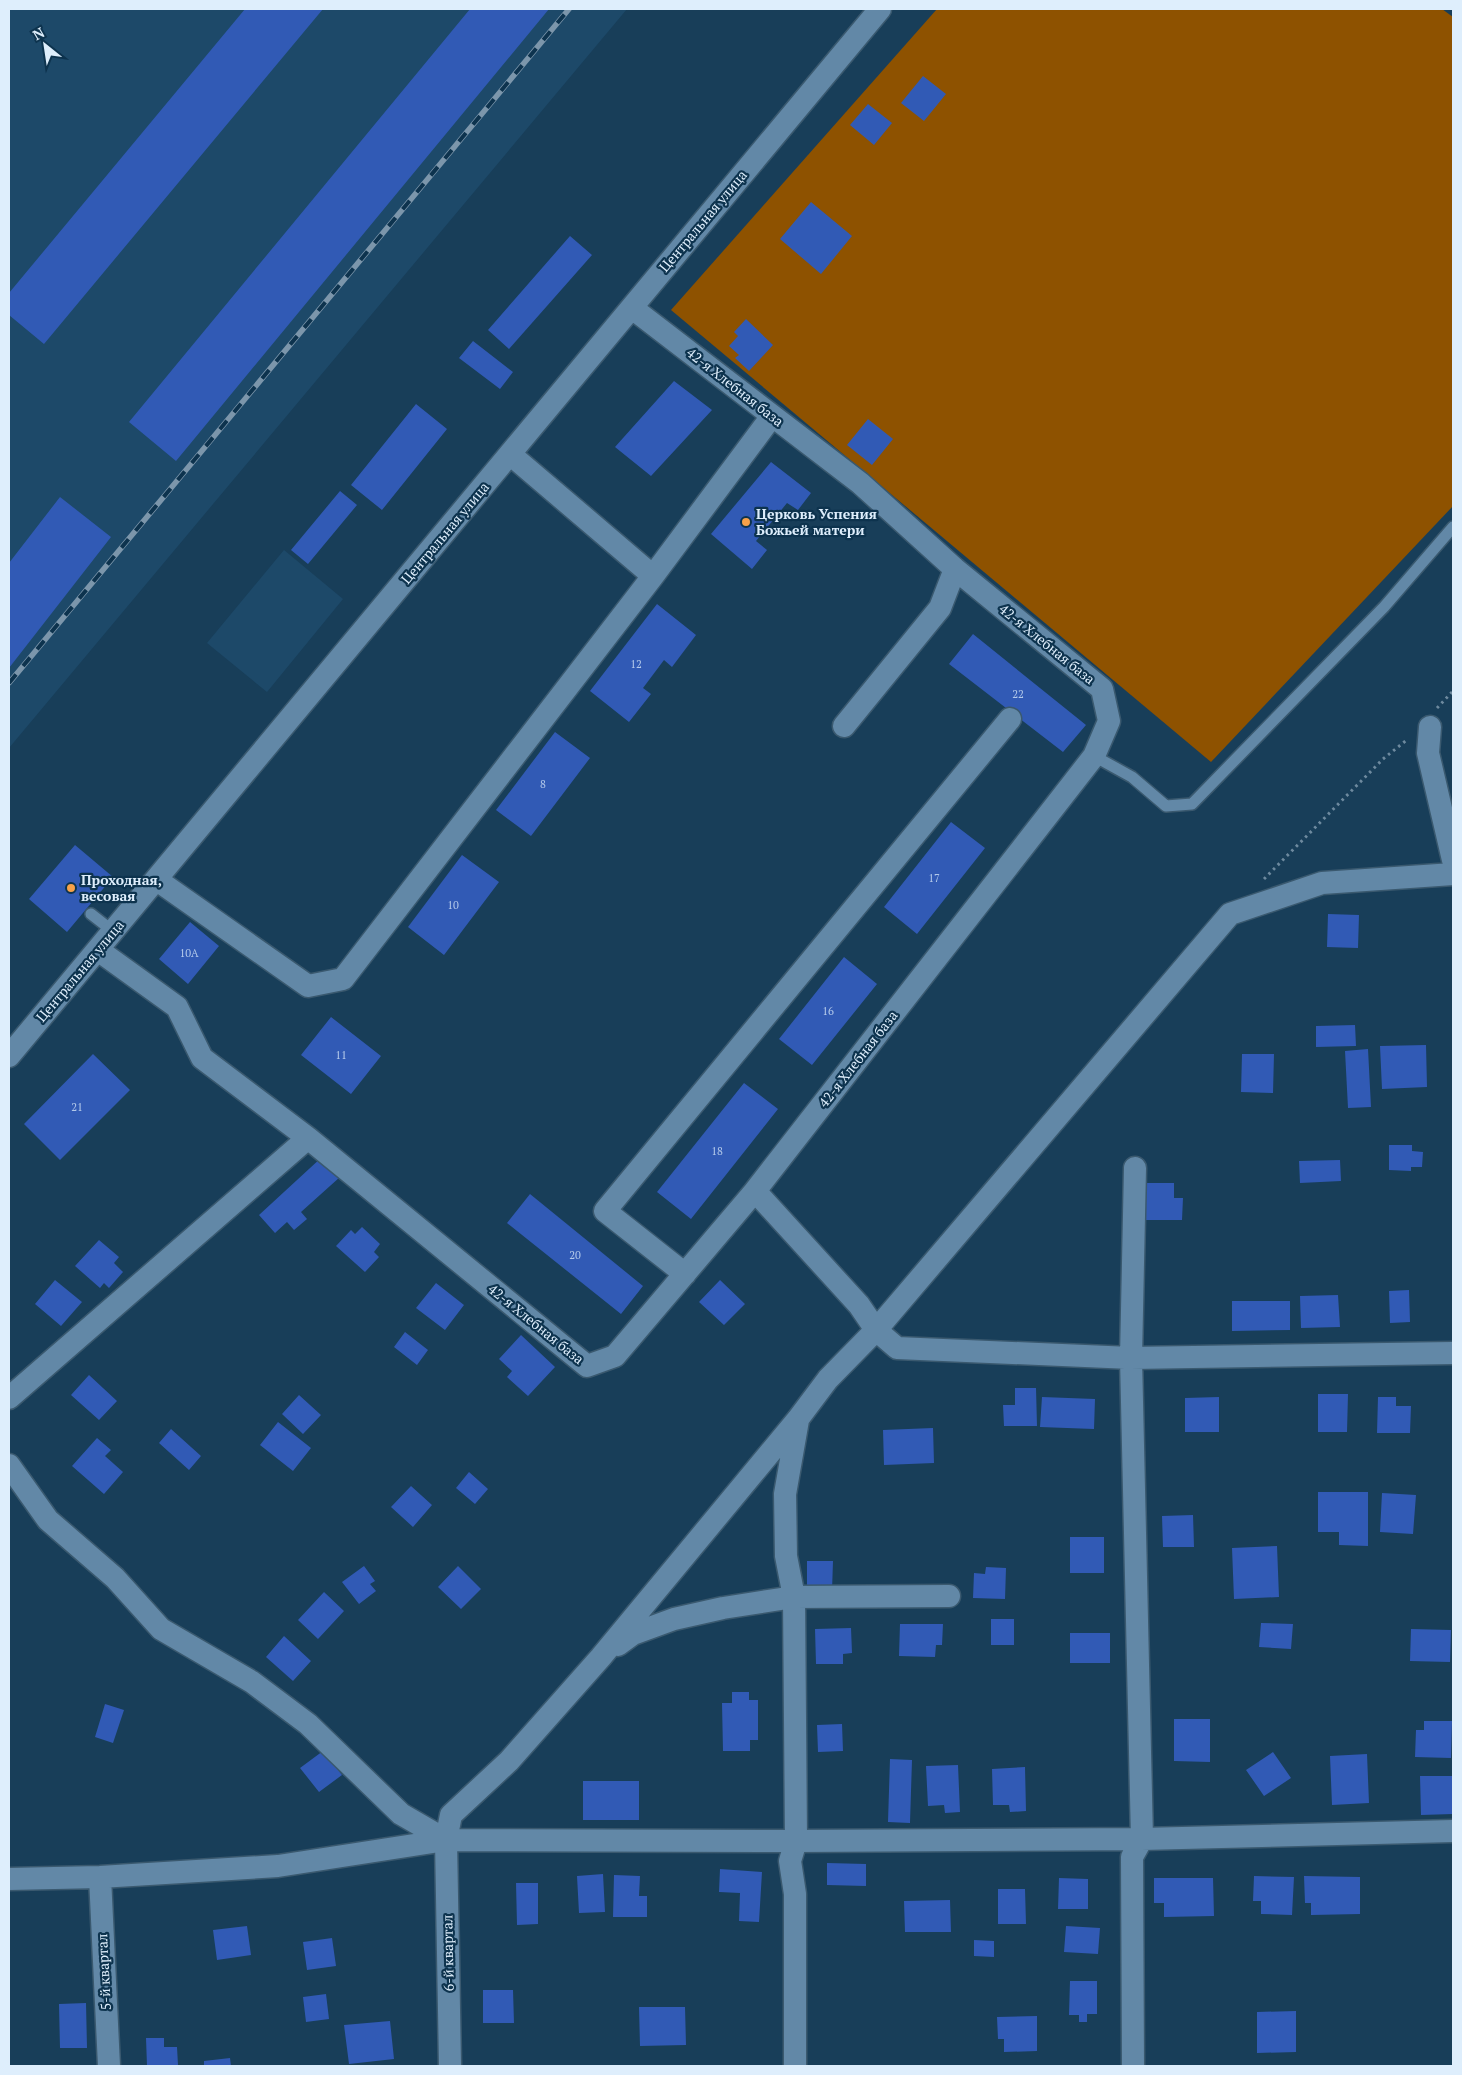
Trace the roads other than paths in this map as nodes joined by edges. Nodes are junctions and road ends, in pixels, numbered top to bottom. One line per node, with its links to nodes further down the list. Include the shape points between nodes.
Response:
1 (880, 9): 2 (street, Центральная улица)
2 (632, 308): 3 (street, 42-я Хлебная база); 4 (street, Центральная улица)
3 (772, 416): 6 (street, 42-я Хлебная база, via 860,483); 7 (street)
4 (510, 454): 7 (street); 14 (street, Центральная улица)
5 (1453, 527): 11 (lane, via 1384,606 1192,804 1166,806 1132,777)
6 (955, 569): 9 (street, via 940,608); 11 (street, 42-я Хлебная база, via 1102,689 1109,721)
7 (653, 576): 14 (street, via 343,979 308,986)
8 (1010, 718): 22 (street, via 605,1211)
9 (844, 726)
10 (1430, 727): 12 (street, via 1428,753)
11 (1094, 756): 21 (street, 42-я Хлебная база)
12 (1453, 860)
13 (1453, 874): 23 (street, via 1322,883 1230,914)
14 (157, 880): 16 (street, Центральная улица)
15 (91, 914): 16 (lane)
16 (114, 932): 17 (street, Центральная улица)
17 (98, 950): 18 (street, Центральная улица); 19 (street, 42-я Хлебная база, via 177,1007 202,1058)
18 (9, 1056)
19 (308, 1138): 22 (street, 42-я Хлебная база, via 587,1366 615,1356); 26 (street)
20 (1135, 1168): 25 (street)
21 (755, 1191): 22 (street, 42-я Хлебная база); 23 (street, via 859,1305)
22 (685, 1274)
23 (876, 1330): 25 (street, via 897,1348); 27 (street, via 828,1379)
24 (1453, 1353): 25 (street)
25 (1131, 1358): 33 (street)
26 (9, 1398)
27 (798, 1420): 30 (street, via 785,1494 786,1556); 31 (street)
28 (9, 1466): 34 (street, via 48,1520 115,1578 161,1629 252,1682 308,1724 401,1814)
29 (949, 1596): 30 (street)
30 (794, 1597): 31 (street, via 674,1619 633,1634); 35 (street)
31 (601, 1657): 34 (street, 6-й квартал, via 509,1761 451,1815)
32 (1453, 1832): 33 (street)
33 (1142, 1839): 35 (street); 41 (street, via 1132,1857)
34 (446, 1840): 35 (street); 36 (street, via 278,1866); 39 (street, 6-й квартал)
35 (796, 1841): 40 (street, via 790,1861 795,1894)
36 (100, 1877): 37 (street); 38 (street, 5-й квартал)
37 (9, 1879)
38 (109, 2066)
39 (450, 2066)
40 (795, 2066)
41 (1133, 2066)

